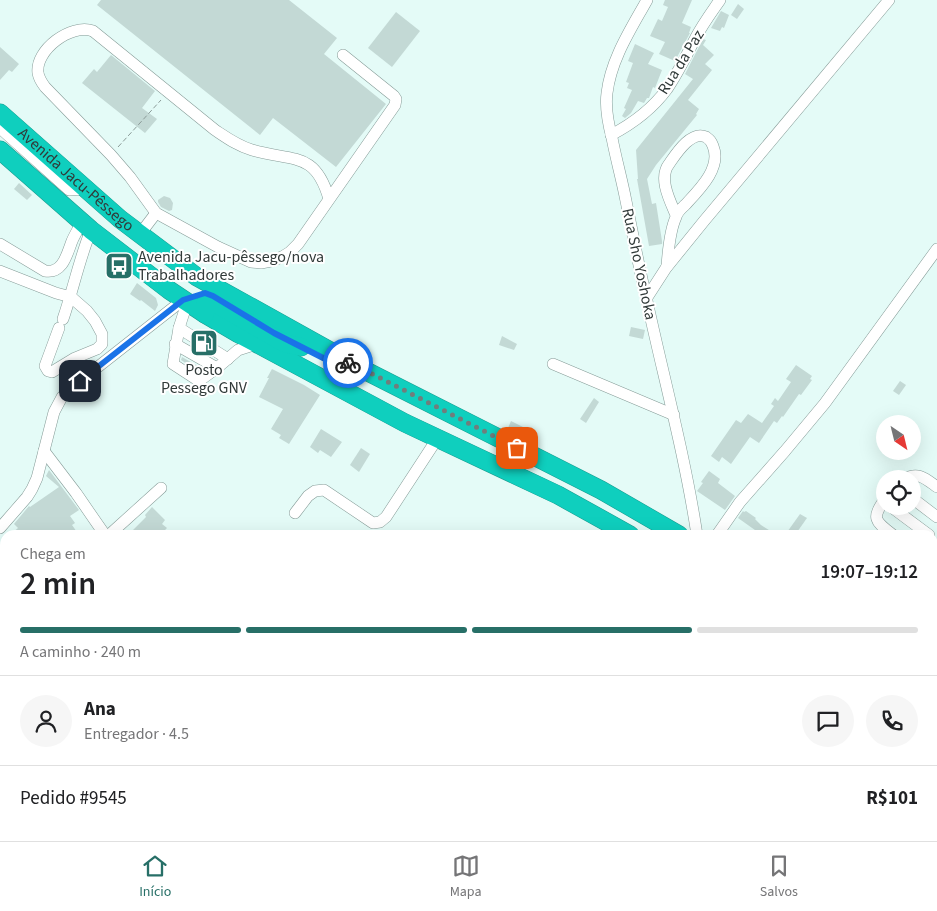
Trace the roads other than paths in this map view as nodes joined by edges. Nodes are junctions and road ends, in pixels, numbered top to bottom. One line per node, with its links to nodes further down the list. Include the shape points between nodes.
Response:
1 (648, 0): 7 (street, Rua Sho Yoshoka, via 614,62 606,108)
2 (720, 0): 7 (street, Rua da Paz, via 666,90 643,114)
3 (889, 0): 19 (street)
4 (343, 55): 10 (street, via 394,96 396,103)
5 (0, 113): 9 (highway, Avenida Jacu-Pêssego)
6 (0, 128): 9 (street, via 69,190)
7 (611, 135): 22 (street, Rua Sho Yoshoka)
8 (0, 150): 11 (highway, Avenida Jacu-Pêssego)
9 (86, 189): 15 (highway, Avenida Jacu-Pêssego)
10 (329, 199): 12 (street, via 290,252 261,263 251,262 218,247); 12 (street, via 322,179 312,166 241,146 215,130 92,31 81,29 67,33 42,55 39,61 40,80 111,156)
11 (66, 208): 14 (highway, Avenida Jacu-Pêssego); 18 (highway, via 84,212 166,277 174,270)
12 (156, 213): 15 (street)
13 (676, 215): 13 (street, via 707,180 715,162 711,141 703,136 694,137 681,148 666,168 664,182); 19 (street)
14 (86, 226): 16 (street, via 73,238 63,264 51,272); 21 (street); 23 (highway, Avenida Jacu-Pêssego)
15 (140, 234): 18 (highway, Avenida Jacu-Pêssego)
16 (0, 244)
17 (937, 249): 50 (street, via 825,403 740,502)
18 (172, 261): 23 (highway, via 180,274); 30 (highway, Avenida Jacu-Pêssego)
19 (666, 268): 22 (street)
20 (0, 271): 21 (street)
21 (71, 297): 21 (street, via 95,321 102,334 102,344 52,372 48,371 46,366)
22 (646, 299): 33 (street, Rua Sho Yoshoka)
23 (185, 301): 24 (highway, Avenida Jacu-Pêssego); 25 (street); 28 (highway, via 205,293 213,296); 35 (street, via 70,388 54,412)
24 (204, 314): 27 (highway, Avenida Jacu-Pêssego); 28 (highway, via 205,304 211,302 284,343)
25 (179, 328): 26 (street); 29 (street)
26 (176, 344): 32 (street); 32 (street, via 173,364 199,381)
27 (257, 344): 29 (street, via 238,350); 34 (highway, Avenida Jacu-Pêssego)
28 (301, 347): 30 (highway, via 331,362)
29 (228, 359): 32 (street)
30 (351, 363): 48 (highway, Avenida Jacu-Pêssego, via 601,490)
31 (553, 364): 33 (street)
32 (217, 368)
33 (674, 415): 49 (street, Rua Sho Yoshoka)
34 (437, 439): 40 (street, via 380,522 373,523 324,490 308,496); 47 (highway, Avenida Jacu-Pêssego, via 558,495)
35 (44, 451): 44 (street, via 32,489); 45 (street)
36 (921, 476): 37 (street)
37 (937, 487)
38 (161, 488): 46 (street)
39 (921, 505): 43 (street)
40 (295, 513)
41 (876, 515): 51 (street, via 880,525)
42 (903, 515): 52 (street)
43 (937, 517)
44 (0, 528)
45 (103, 530)
46 (113, 530)
47 (621, 530)
48 (670, 530)
49 (696, 530)
50 (720, 530)
51 (886, 530)
52 (922, 530)

